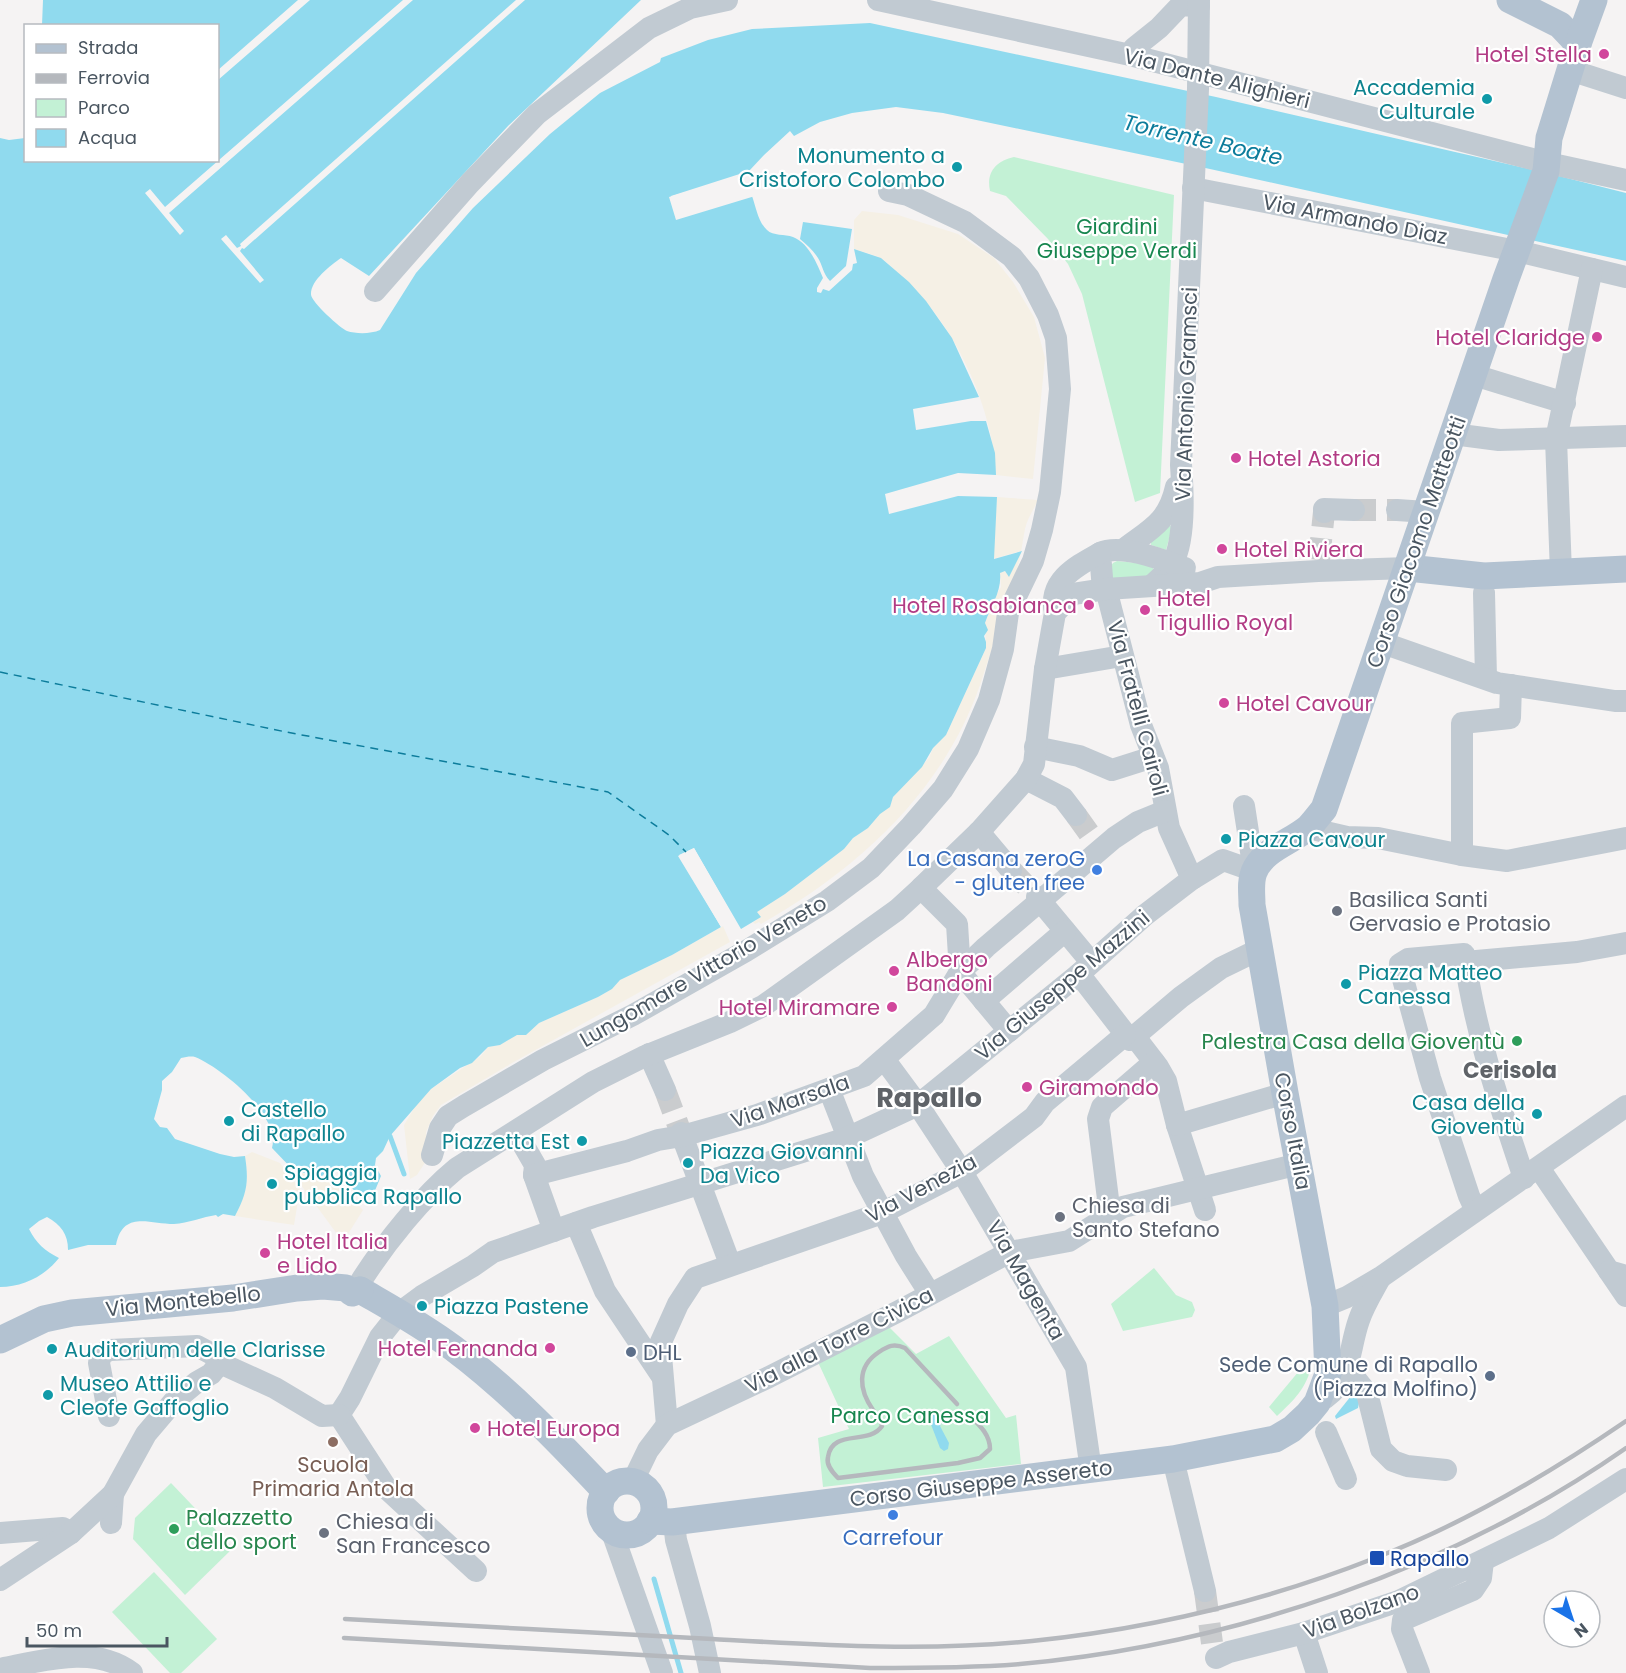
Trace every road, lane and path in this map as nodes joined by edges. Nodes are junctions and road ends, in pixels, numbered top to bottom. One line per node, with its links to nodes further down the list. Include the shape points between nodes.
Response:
1 (727, 0): 6 (street)
2 (1510, 0): 7 (main road, via 1560,26)
3 (1593, 0): 7 (main road, Corso Giacomo Matteotti)
4 (882, 1): 8 (street, Via Dante Alighieri)
5 (1199, 3): 8 (street, via 1181,5); 10 (street, Via Antonio Gramsci)
6 (687, 4): 19 (street, via 649,28 537,114)
7 (1578, 44): 9 (main road, Corso Giacomo Matteotti)
8 (1130, 55): 10 (street, Via Dante Alighieri)
9 (1570, 70): 11 (street); 12 (main road, Corso Giacomo Matteotti, via 1550,138)
10 (1197, 80): 12 (street, Via Dante Alighieri); 13 (street, Via Antonio Gramsci)
11 (1626, 88)
12 (1547, 167): 14 (street, Via Dante Alighieri); 16 (main road, Corso Giacomo Matteotti)
13 (1194, 179): 16 (street, Via Armando Diaz); 25 (street, Via Antonio Gramsci)
14 (1626, 180)
15 (889, 191): 83 (street, Lungomare Vittorio Veneto, via 908,195 955,218 1012,257 1029,278 1056,338 1060,389 1050,492 1034,561 1008,613 990,700 968,749 944,789 871,868 827,902 633,1015 543,1060 448,1116)
16 (1519, 246): 17 (street, Via Armando Diaz); 20 (main road, Corso Giacomo Matteotti)
17 (1592, 269): 18 (street, Via Armando Diaz); 21 (street)
18 (1626, 277)
19 (375, 291)
20 (1474, 375): 21 (street); 22 (main road, Corso Giacomo Matteotti)
21 (1565, 403): 24 (street)
22 (1453, 434): 24 (street, via 1499,440); 29 (main road, Corso Giacomo Matteotti)
23 (1626, 436): 24 (street)
24 (1556, 439): 35 (street)
25 (1181, 465): 30 (street, via 1166,514); 32 (street, Via Antonio Gramsci, via 1180,542)
26 (1354, 510): 28 (street)
27 (1396, 510): 29 (street)
28 (1324, 512)
29 (1426, 512): 33 (main road, Corso Giacomo Matteotti)
30 (1123, 550): 31 (street); 32 (street)
31 (1100, 553): 38 (street, Via Fratelli Cairoli); 40 (street, Lungomare Vittorio Veneto, via 1077,566 1056,588 1052,601)
32 (1173, 564): 36 (street); 37 (street)
33 (1408, 568): 35 (main road, via 1484,576); 36 (street, via 1319,566); 41 (main road, Corso Giacomo Matteotti)
34 (1626, 569): 35 (main road)
35 (1561, 573)
36 (1218, 577): 37 (street, via 1200,583)
37 (1151, 586): 38 (street)
38 (1104, 590): 40 (street, via 1073,594); 42 (street, Via Fratelli Cairoli)
39 (1484, 593): 44 (street)
40 (1055, 613): 43 (street, Lungomare Vittorio Veneto)
41 (1383, 643): 44 (street); 53 (main road, Corso Giacomo Matteotti, via 1324,809)
42 (1122, 656): 43 (street); 48 (street, Via Fratelli Cairoli)
43 (1045, 669): 47 (street, Lungomare Vittorio Veneto)
44 (1486, 678): 45 (street)
45 (1512, 685): 46 (street); 56 (street, via 1510,718 1462,723)
46 (1626, 701)
47 (1035, 747): 48 (street, via 1079,756 1112,770); 49 (street, Lungomare Vittorio Veneto, via 1034,764)
48 (1153, 757): 52 (street, Via Fratelli Cairoli)
49 (1026, 779): 51 (street, via 1064,798); 54 (street, Lungomare Vittorio Veneto)
50 (1244, 806): 58 (street)
51 (1076, 815)
52 (1167, 819): 59 (street, Via Fratelli Cairoli); 61 (street, Via Marsala, via 1138,822 1099,846)
53 (1308, 828): 56 (street); 58 (main road, via 1272,851)
54 (979, 832): 57 (street); 60 (street, Lungomare Vittorio Veneto)
55 (1626, 838): 56 (street, via 1507,861)
56 (1462, 855)
57 (1011, 870)
58 (1254, 871): 59 (street, Via Giuseppe Mazzini, via 1223,860); 64 (main road, Corso Italia, via 1252,905)
59 (1192, 879): 66 (street, Via Giuseppe Mazzini)
60 (921, 888): 67 (street, via 957,924); 71 (street, Lungomare Vittorio Veneto, via 897,910 763,1006)
61 (1038, 899): 62 (street); 67 (street, Via Marsala)
62 (1065, 931): 66 (street); 68 (street)
63 (1626, 944): 65 (street, via 1577,952)
64 (1260, 949): 70 (street, via 1221,968); 76 (main road, Corso Italia)
65 (1465, 958): 86 (street, via 1488,1070); 90 (street, via 1408,959 1400,964 1430,1078)
66 (1084, 968): 69 (street, Via Giuseppe Mazzini); 70 (street)
67 (960, 972): 68 (street); 72 (street, Via Marsala, via 934,1015)
68 (984, 1001): 69 (street)
69 (1009, 1031): 77 (street, Via Giuseppe Mazzini)
70 (1127, 1034): 73 (street); 85 (street, Via Venezia, via 1045,1102 1034,1117)
71 (649, 1054): 75 (street); 80 (street, Lungomare Vittorio Veneto, via 593,1082)
72 (884, 1059): 74 (street, Via Marsala, via 864,1076); 77 (street, Via Magenta)
73 (1156, 1065): 79 (street, via 1166,1081); 92 (street, via 1102,1107 1098,1119 1108,1199)
74 (829, 1089): 81 (street, Via Marsala, via 757,1115); 82 (street)
75 (665, 1090)
76 (1285, 1093): 79 (street); 84 (main road, Corso Italia)
77 (918, 1105): 82 (street, Via Giuseppe Mazzini); 85 (street, Via Magenta)
78 (1626, 1106): 86 (street)
79 (1177, 1125): 89 (street)
80 (516, 1132): 87 (street, via 535,1165); 99 (street, Lungomare Vittorio Veneto, via 438,1183)
81 (681, 1135): 87 (street, Via Marsala); 88 (street)
82 (847, 1138): 88 (street, Via Giuseppe Mazzini); 91 (street)
83 (432, 1155)
84 (1299, 1164): 89 (street, Via alla Torre Civica); 102 (main road, Corso Italia)
85 (962, 1172): 91 (street, Via Venezia); 95 (street, Via Magenta)
86 (1531, 1172): 90 (street); 97 (street)
87 (534, 1175): 94 (street)
88 (700, 1183): 93 (street, Via Giuseppe Mazzini); 96 (street)
89 (1202, 1199): 92 (street, Via alla Torre Civica, via 1124,1207)
90 (1475, 1209): 98 (street)
91 (882, 1213): 96 (street, Via Venezia); 100 (street)
92 (1100, 1221): 95 (street, Via alla Torre Civica, via 1069,1241)
93 (576, 1223): 94 (street, Via Giuseppe Mazzini); 108 (street, via 605,1291)
94 (554, 1231): 103 (street, Via Giuseppe Mazzini, via 493,1252)
95 (1010, 1252): 100 (street, Via alla Torre Civica); 115 (street, Via Magenta, via 1076,1367)
96 (730, 1264): 108 (street, Via Venezia, via 695,1278 678,1304 660,1344)
97 (1618, 1274): 101 (street)
98 (1381, 1277): 102 (street); 104 (street)
99 (352, 1281): 103 (main road); 105 (main road, Via Montebello, via 233,1298 72,1313 44,1319)
100 (930, 1294): 111 (street, Via alla Torre Civica)
101 (1626, 1296)
102 (1325, 1306): 106 (main road, Corso Italia)
103 (399, 1312): 109 (street, Via Giuseppe Mazzini, via 380,1337); 119 (main road, via 489,1376)
104 (1358, 1323): 106 (street); 106 (street)
105 (1, 1338)
106 (1333, 1352): 113 (main road, Corso Italia, via 1317,1403 1292,1429); 116 (street, via 1367,1393 1381,1449 1393,1461 1407,1466)
107 (220, 1363): 109 (street, via 275,1388 322,1416); 110 (street, via 197,1346 110,1350 101,1354 99,1363); 120 (street, via 174,1401 146,1434)
108 (662, 1377): 111 (street, Via Venezia)
109 (339, 1415): 127 (street, via 387,1489)
110 (109, 1416)
111 (667, 1425): 121 (street, via 648,1450)
112 (1326, 1432): 117 (street)
113 (1275, 1439): 114 (main road, Corso Giuseppe Assereto)
114 (1173, 1460): 115 (main road, Corso Giuseppe Assereto); 129 (street)
115 (1091, 1470): 121 (main road, Corso Giuseppe Assereto)
116 (1446, 1470)
117 (1346, 1479)
118 (1626, 1479): 126 (street, Via Bolzano, via 1549,1528)
119 (606, 1492): 121 (main road, via 619,1483); 123 (main road, via 600,1505 604,1521)
120 (113, 1494): 122 (street); 125 (street)
121 (659, 1509): 123 (main road, via 645,1528 628,1534); 135 (street, via 676,1540)
122 (111, 1523)
123 (611, 1529): 134 (street)
124 (0, 1533): 125 (street, via 63,1528)
125 (71, 1533): 128 (street)
126 (1483, 1562): 130 (street, Via Bolzano, via 1390,1604); 137 (street, via 1481,1578 1473,1590 1403,1620 1402,1629)
127 (476, 1571)
128 (0, 1580)
129 (1204, 1591)
130 (1304, 1633): 131 (street, Via Bolzano); 136 (street)
131 (1212, 1658)
132 (0, 1669): 133 (street, via 79,1656 101,1659)
133 (132, 1673)
134 (662, 1673)
135 (710, 1673)
136 (1317, 1673)
137 (1419, 1673)

